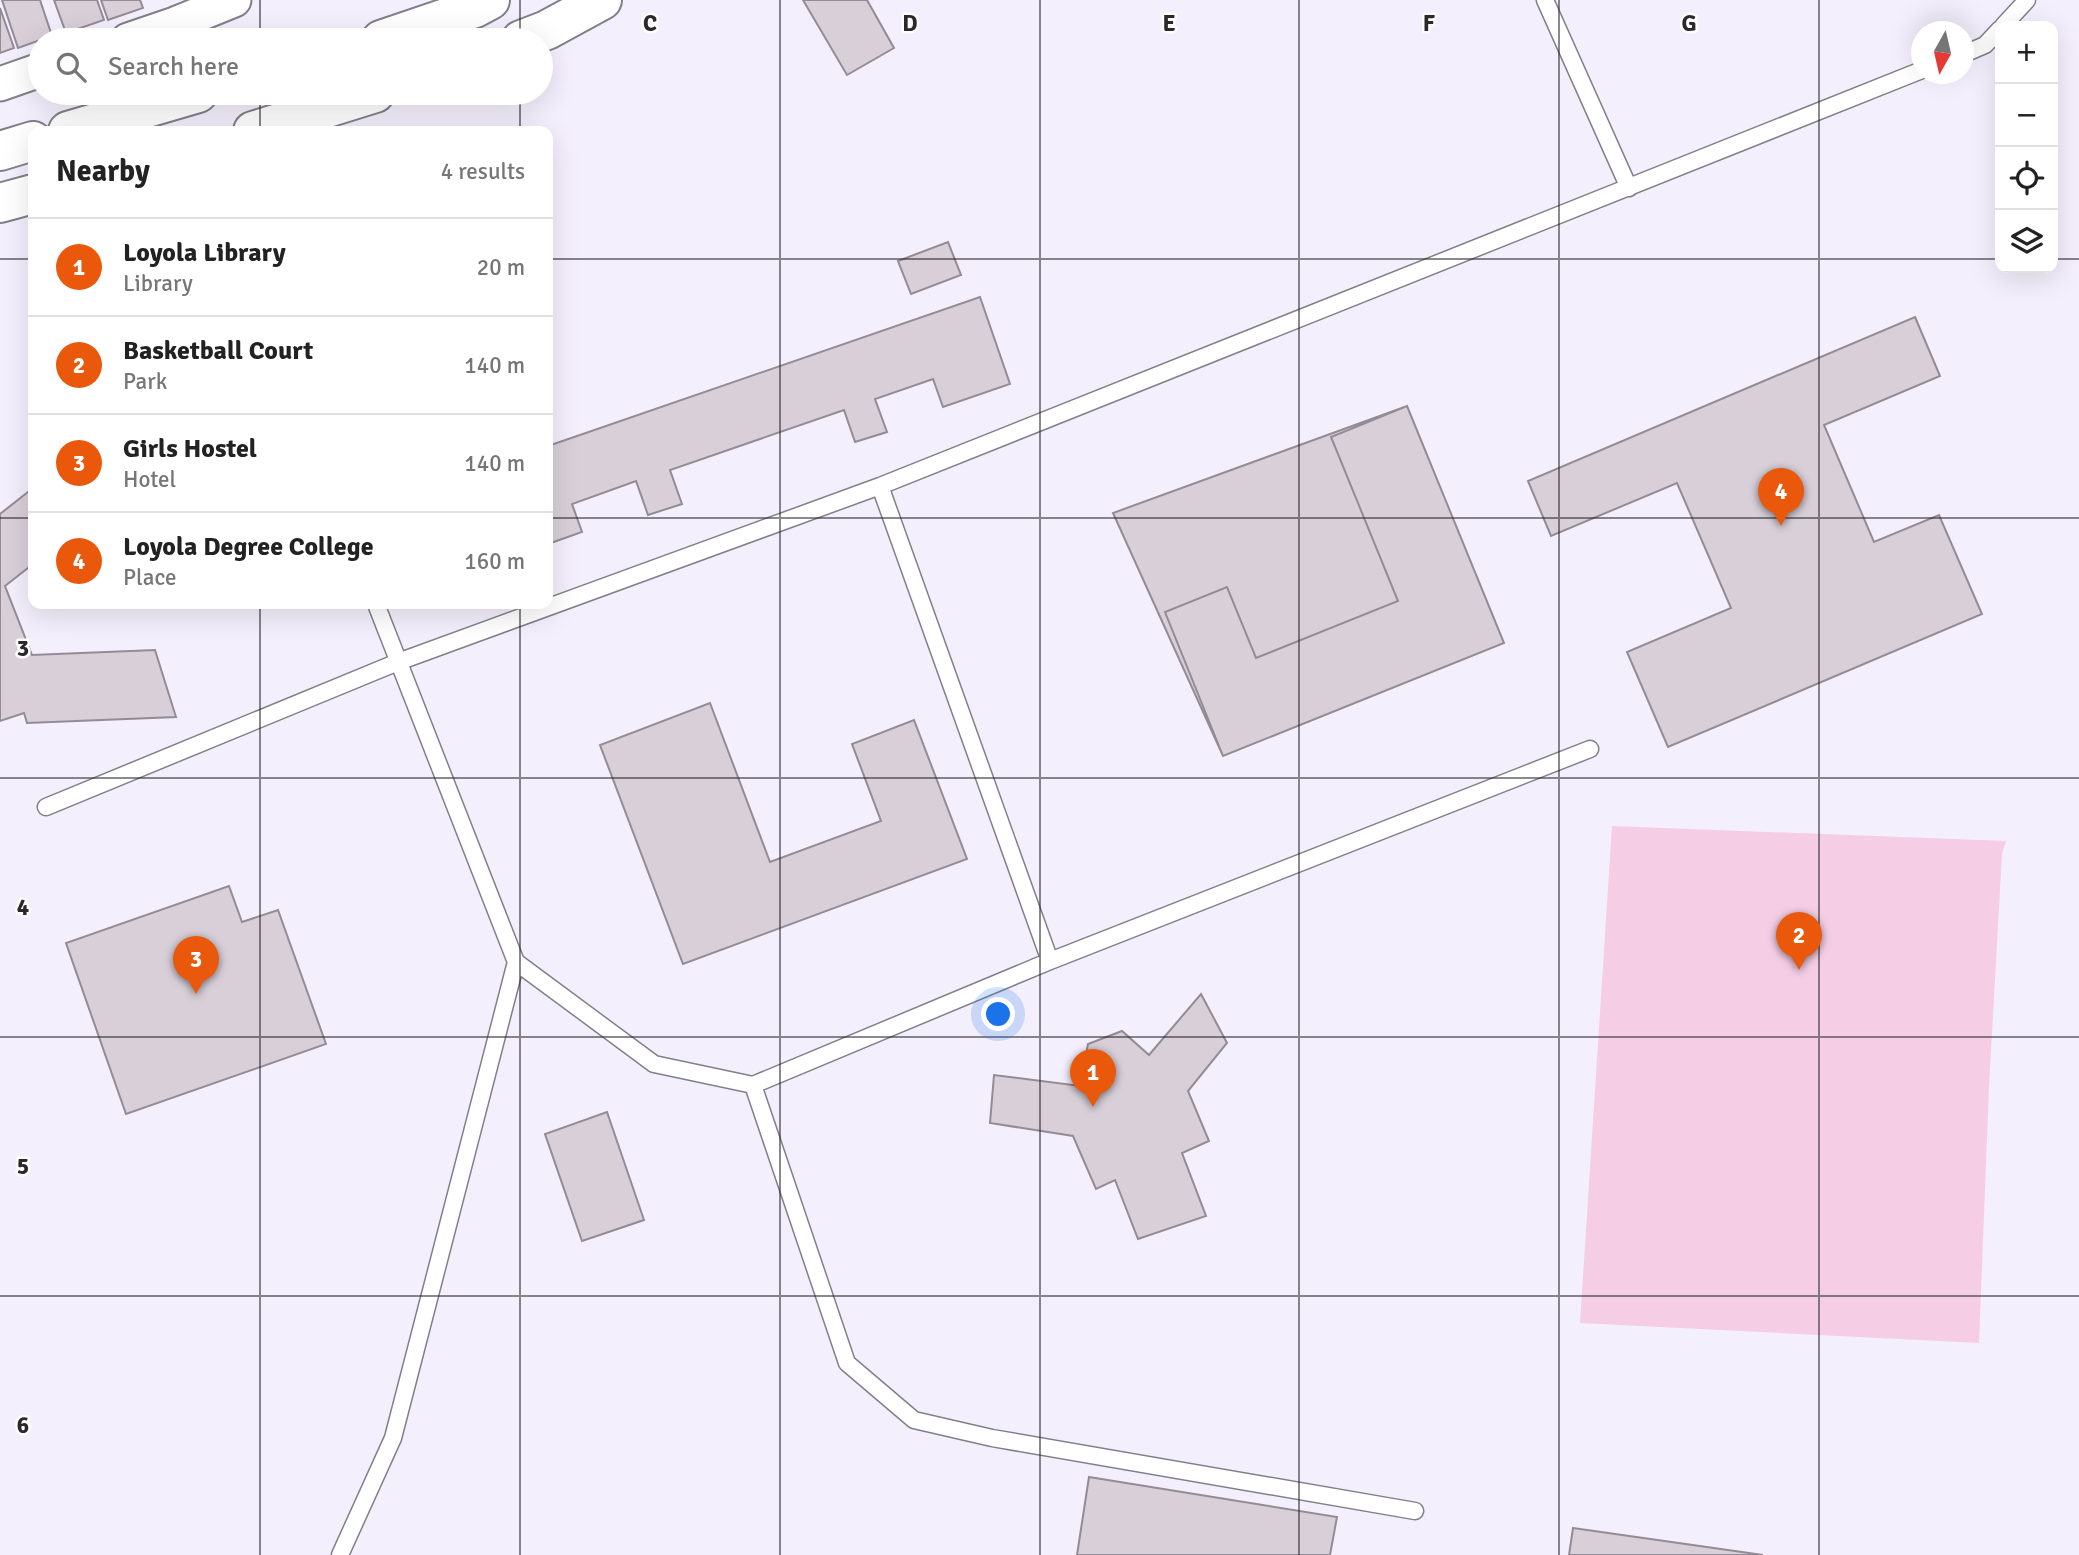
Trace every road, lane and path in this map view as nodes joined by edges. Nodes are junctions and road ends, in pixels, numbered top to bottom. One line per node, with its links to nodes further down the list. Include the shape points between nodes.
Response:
1 (234, 0): 6 (street)
2 (490, 0): 9 (main road)
3 (602, 0): 10 (main road)
4 (1545, 0): 22 (lane)
5 (2027, 0): 7 (lane)
6 (172, 12): 8 (street)
7 (2007, 21)
8 (147, 28)
9 (416, 28)
10 (551, 28)
11 (1995, 34): 12 (lane)
12 (1974, 50)
13 (28, 74): 15 (street)
14 (1911, 75): 22 (lane)
15 (0, 84)
16 (157, 105): 18 (main road)
17 (336, 105): 19 (main road)
18 (85, 126)
19 (269, 126)
20 (28, 143): 21 (main road)
21 (0, 151)
22 (1629, 188): 25 (lane)
23 (28, 195): 24 (main road)
24 (0, 203)
25 (880, 486): 26 (lane); 32 (lane)
26 (553, 605)
27 (378, 609): 29 (lane)
28 (543, 609): 29 (lane)
29 (398, 662): 31 (lane); 33 (lane)
30 (1590, 749): 32 (lane)
31 (46, 807)
32 (1050, 961): 34 (lane)
33 (516, 962): 34 (lane, via 654,1063); 36 (lane, via 393,1438)
34 (753, 1085): 35 (lane, via 847,1363 914,1420 992,1438)
35 (1415, 1511)
36 (341, 1555)

